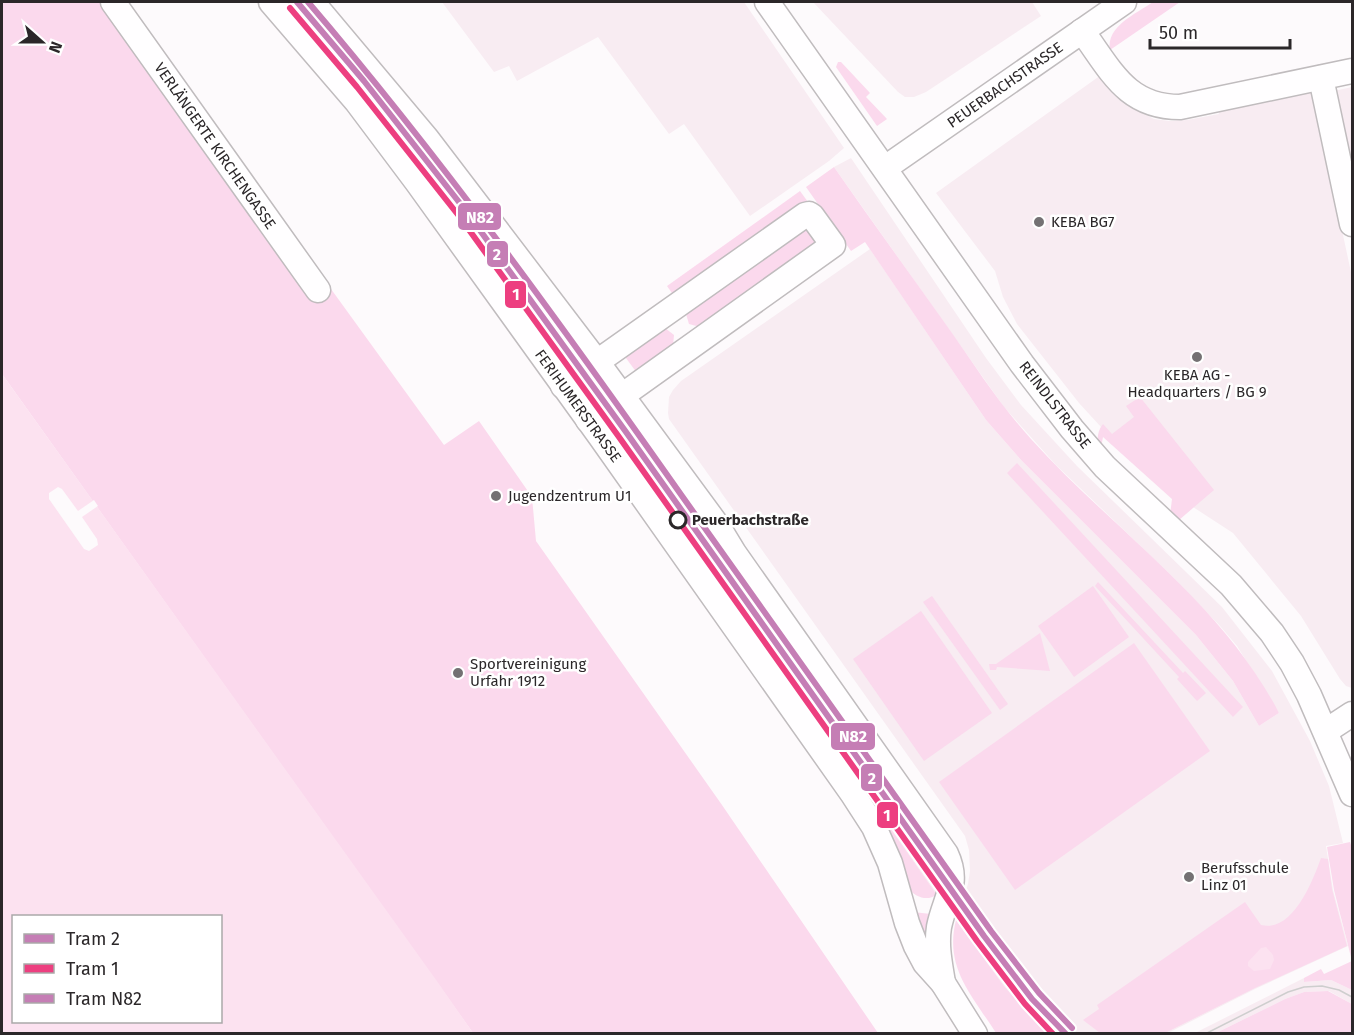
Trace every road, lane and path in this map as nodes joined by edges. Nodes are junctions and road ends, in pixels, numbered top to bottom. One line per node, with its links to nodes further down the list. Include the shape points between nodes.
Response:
1 (113, 2): 11 (street, VERLÄNGERTE KIRCHENGASSE)
2 (271, 2): 15 (street, FERIHUMERSTRASSE, via 375,126)
3 (312, 2): 14 (street, FERIHUMERSTRASSE, via 427,140)
4 (767, 2): 9 (street, REINDLSTRASSE)
5 (1124, 2): 6 (street, PEUERBACHSTRASSE)
6 (1082, 31): 8 (street, via 1123,86 1141,100 1164,107); 9 (street, PEUERBACHSTRASSE)
7 (1353, 71): 8 (street)
8 (1321, 78): 10 (street)
9 (885, 168): 19 (street, REINDLSTRASSE, via 1072,429 1105,467 1231,585 1272,633 1292,663)
10 (1353, 224)
11 (318, 290)
12 (667, 313): 13 (street); 13 (street, via 805,215 812,216 833,245); 14 (street)
13 (690, 346): 16 (street)
14 (597, 362): 15 (street); 16 (street, FERIHUMERSTRASSE)
15 (563, 386): 17 (street, FERIHUMERSTRASSE)
16 (621, 394): 17 (street); 21 (street, FERIHUMERSTRASSE, via 946,854 953,872 939,933)
17 (588, 420): 21 (street, FERIHUMERSTRASSE, via 864,811 890,863 916,946)
18 (1353, 714): 19 (street)
19 (1326, 731): 20 (street, REINDLSTRASSE)
20 (1353, 794)
21 (943, 983): 22 (street, FERIHUMERSTRASSE)
22 (975, 1034)

